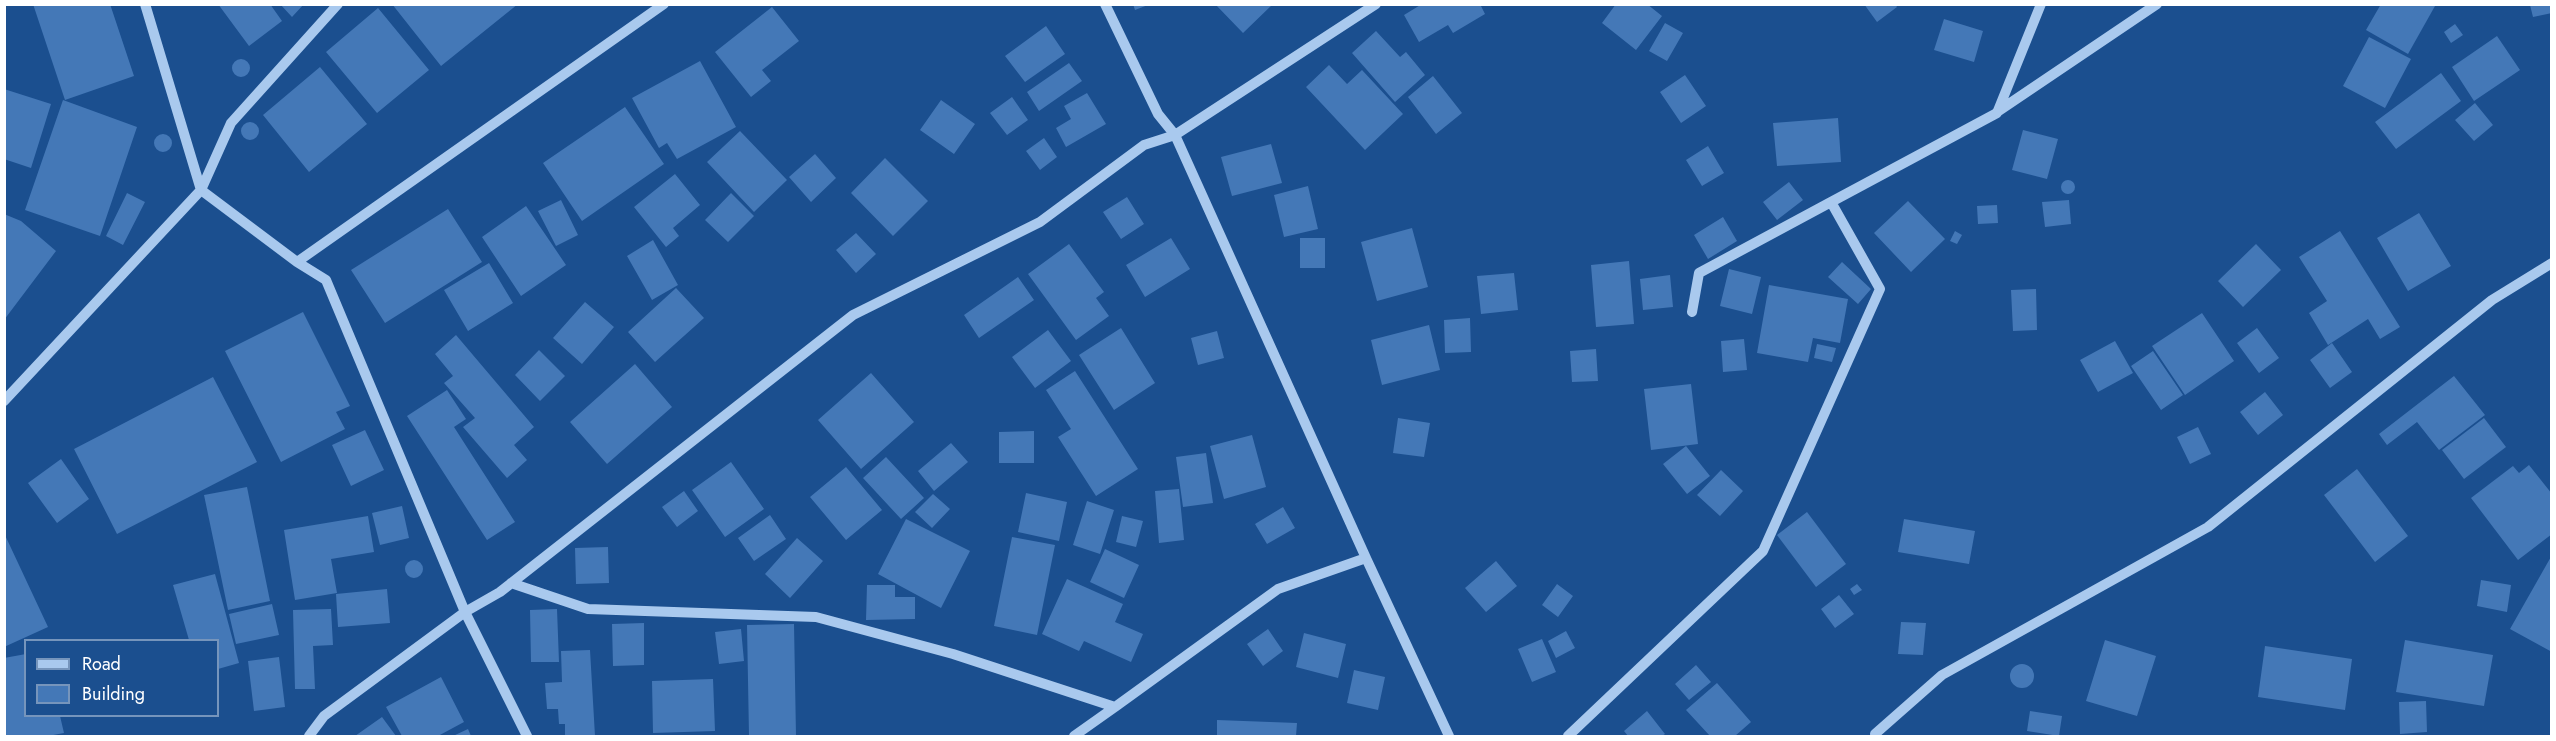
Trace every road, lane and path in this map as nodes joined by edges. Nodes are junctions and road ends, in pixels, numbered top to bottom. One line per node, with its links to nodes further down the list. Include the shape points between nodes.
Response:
1 (145, 4): 10 (street)
2 (338, 4): 10 (street, via 231,123)
3 (664, 4): 12 (street)
4 (1105, 4): 9 (street, via 1158,114)
5 (1376, 4): 9 (street)
6 (2041, 4): 8 (street)
7 (2157, 4): 8 (street)
8 (1997, 112): 11 (street)
9 (1175, 135): 16 (street); 17 (street, via 1144,145 1040,222 853,315)
10 (201, 190): 12 (street); 15 (street)
11 (1831, 202): 14 (street, via 1699,273); 25 (street, via 1880,289 1763,551)
12 (297, 262): 18 (street, via 326,280)
13 (2552, 263): 20 (street, via 2492,300 2208,527 1942,675)
14 (1692, 312)
15 (4, 401)
16 (1366, 558): 19 (street, via 1278,589); 24 (street)
17 (511, 583): 18 (street); 19 (street, via 588,609 816,617 952,654)
18 (465, 612): 21 (street, via 324,716); 22 (street)
19 (1115, 707): 23 (street)
20 (1873, 735): 26 (street)
21 (309, 736)
22 (527, 736)
23 (1074, 736)
24 (1449, 736)
25 (1568, 736)
26 (1887, 736)

